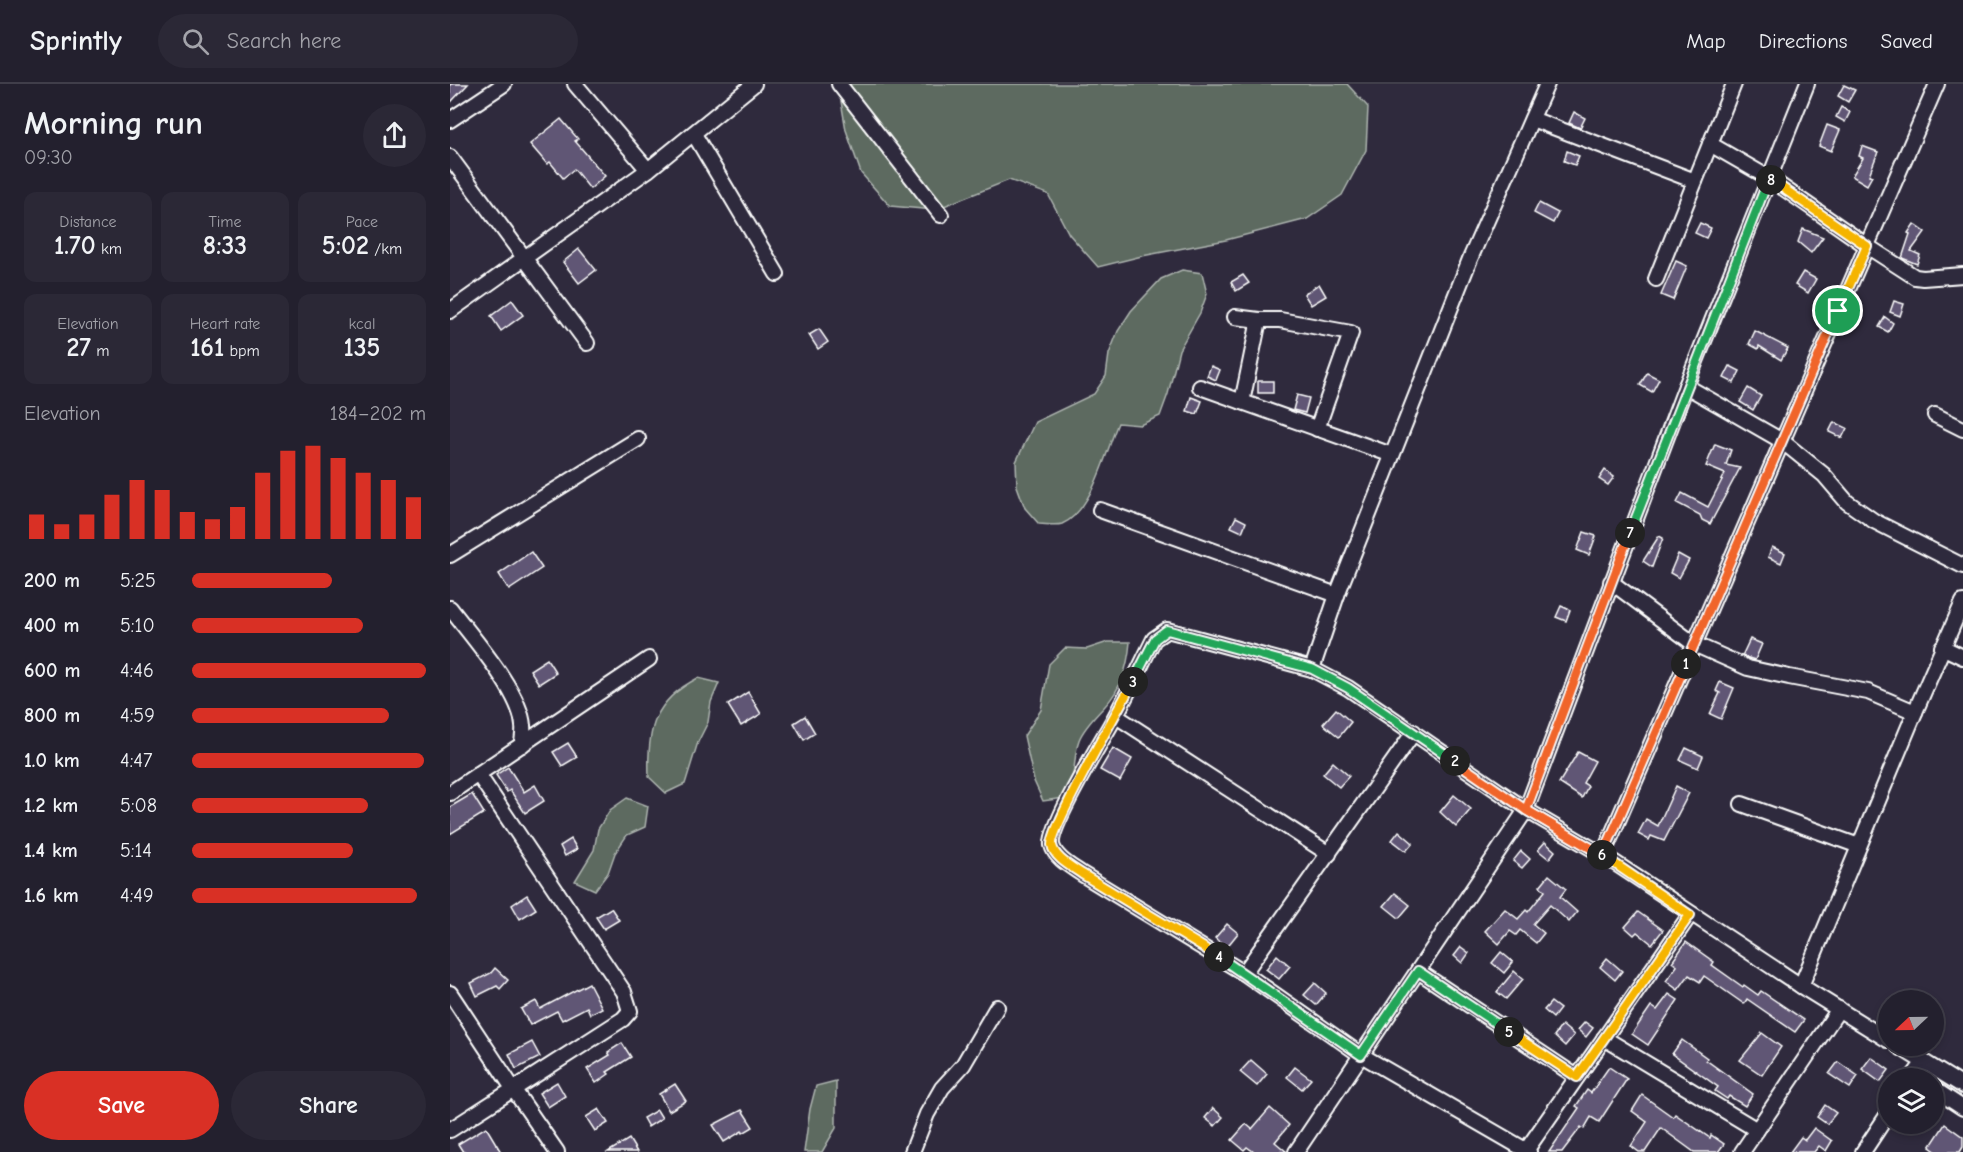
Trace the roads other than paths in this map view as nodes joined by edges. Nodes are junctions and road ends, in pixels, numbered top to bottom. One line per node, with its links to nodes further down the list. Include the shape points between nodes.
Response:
1 (504, 84): 10 (street)
2 (575, 84): 14 (street)
3 (754, 84): 11 (street)
4 (840, 84): 17 (street)
5 (1547, 84): 9 (street)
6 (1734, 84): 12 (street)
7 (1807, 84): 15 (street)
8 (1937, 84): 18 (street)
9 (1532, 118): 16 (street); 35 (street)
10 (450, 120)
11 (694, 134): 14 (street); 20 (street)
12 (1710, 144): 15 (street); 16 (street)
13 (450, 157): 19 (street)
14 (648, 170): 19 (street)
15 (1769, 178): 18 (street); 27 (street)
16 (1695, 181): 22 (street)
17 (941, 215)
18 (1867, 246): 21 (street, via 1915,277); 34 (street)
19 (525, 258): 23 (street); 26 (street)
20 (777, 274)
21 (1963, 275)
22 (1656, 279)
23 (450, 311)
24 (1235, 317): 25 (street)
25 (1259, 320): 29 (street); 31 (street, via 1351,333)
26 (587, 344)
27 (1686, 386): 34 (street); 39 (street)
28 (1200, 387): 29 (street)
29 (1242, 402): 31 (street)
30 (1935, 415): 32 (street)
31 (1317, 429): 35 (street)
32 (1963, 429)
33 (638, 439): 37 (street)
34 (1782, 441): 38 (street, via 1824,475 1847,502 1874,521); 43 (street)
35 (1392, 455): 40 (street)
36 (1100, 510): 40 (street)
37 (450, 554)
38 (1963, 566)
39 (1611, 582): 43 (street); 55 (street)
40 (1337, 595): 47 (street)
41 (1963, 602): 44 (street)
42 (450, 608): 51 (street, via 502,677 519,708)
43 (1694, 644): 48 (street, via 1748,668 1868,692); 58 (street)
44 (1942, 647): 45 (street); 48 (street)
45 (1963, 657)
46 (650, 659): 51 (street)
47 (1312, 669): 49 (street, via 1167,630 1155,639); 50 (street)
48 (1915, 712): 56 (street)
49 (1116, 716): 57 (street); 61 (street, via 1061,816 1052,843 1055,851 1082,874)
50 (1414, 732): 55 (street); 57 (street)
51 (522, 745): 52 (street)
52 (478, 774): 53 (street); 74 (street, via 624,992 630,1011)
53 (450, 793)
54 (1742, 804): 56 (street)
55 (1526, 810): 58 (street); 60 (street)
56 (1859, 846): 62 (street)
57 (1329, 854): 61 (street)
58 (1603, 855): 59 (street)
59 (1690, 915): 62 (street); 67 (street)
60 (1418, 971): 68 (street); 72 (street)
61 (1244, 973): 68 (street)
62 (1801, 986): 65 (street)
63 (450, 993): 74 (street)
64 (997, 1007): 82 (street, via 963,1065 942,1088)
65 (1839, 1009): 66 (street); 79 (street)
66 (1878, 1034)
67 (1604, 1038): 72 (street); 79 (street)
68 (1361, 1055): 80 (street); 83 (street)
69 (1914, 1056): 70 (street)
70 (1924, 1062): 71 (street); 73 (street)
71 (1920, 1068)
72 (1577, 1077): 80 (street)
73 (1963, 1086)
74 (514, 1090): 78 (street); 81 (street)
75 (1944, 1096): 76 (street)
76 (1963, 1108)
77 (1878, 1129): 85 (street)
78 (450, 1130)
79 (1757, 1130): 84 (street)
80 (1527, 1151)
81 (557, 1152)
82 (912, 1152)
83 (1296, 1152)
84 (1742, 1152)
85 (1863, 1152)

